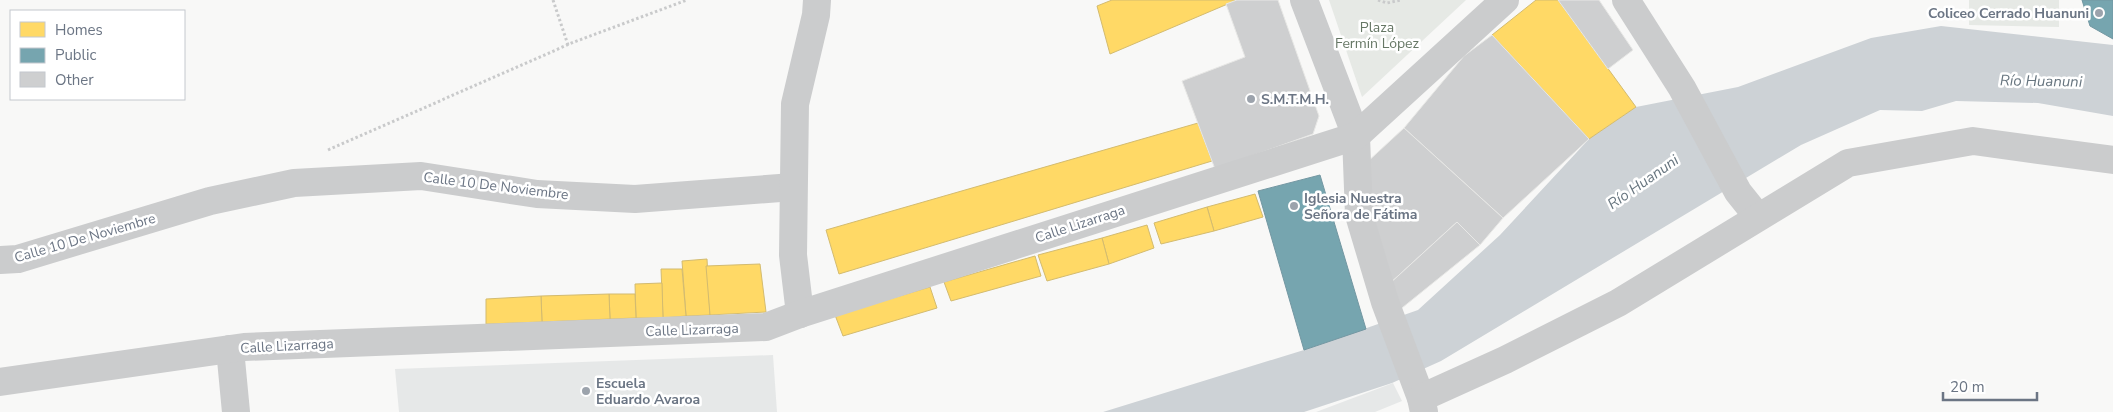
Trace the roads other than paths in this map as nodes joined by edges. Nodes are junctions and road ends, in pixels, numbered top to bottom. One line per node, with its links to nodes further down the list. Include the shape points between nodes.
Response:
1 (818, 0): 7 (street, via 795,104)
2 (1304, 0): 5 (street)
3 (1505, 0): 5 (street)
4 (1626, 0): 8 (street, via 1682,88 1738,192)
5 (1356, 136): 10 (street, Calle Lizarraga); 13 (street, via 1359,215 1384,302)
6 (2113, 160): 8 (street, via 1973,141 1848,164)
7 (793, 187): 9 (street, Calle 10 De Noviembre, via 635,199 537,194 421,176 294,183 210,201 18,258); 10 (street, via 793,255)
8 (1758, 218): 13 (street, via 1618,303 1505,360)
9 (0, 260)
10 (800, 314): 11 (street, Calle Lizarraga, via 766,327)
11 (230, 349): 12 (street, Calle Lizarraga); 14 (street)
12 (0, 382)
13 (1420, 397)
14 (236, 412)

